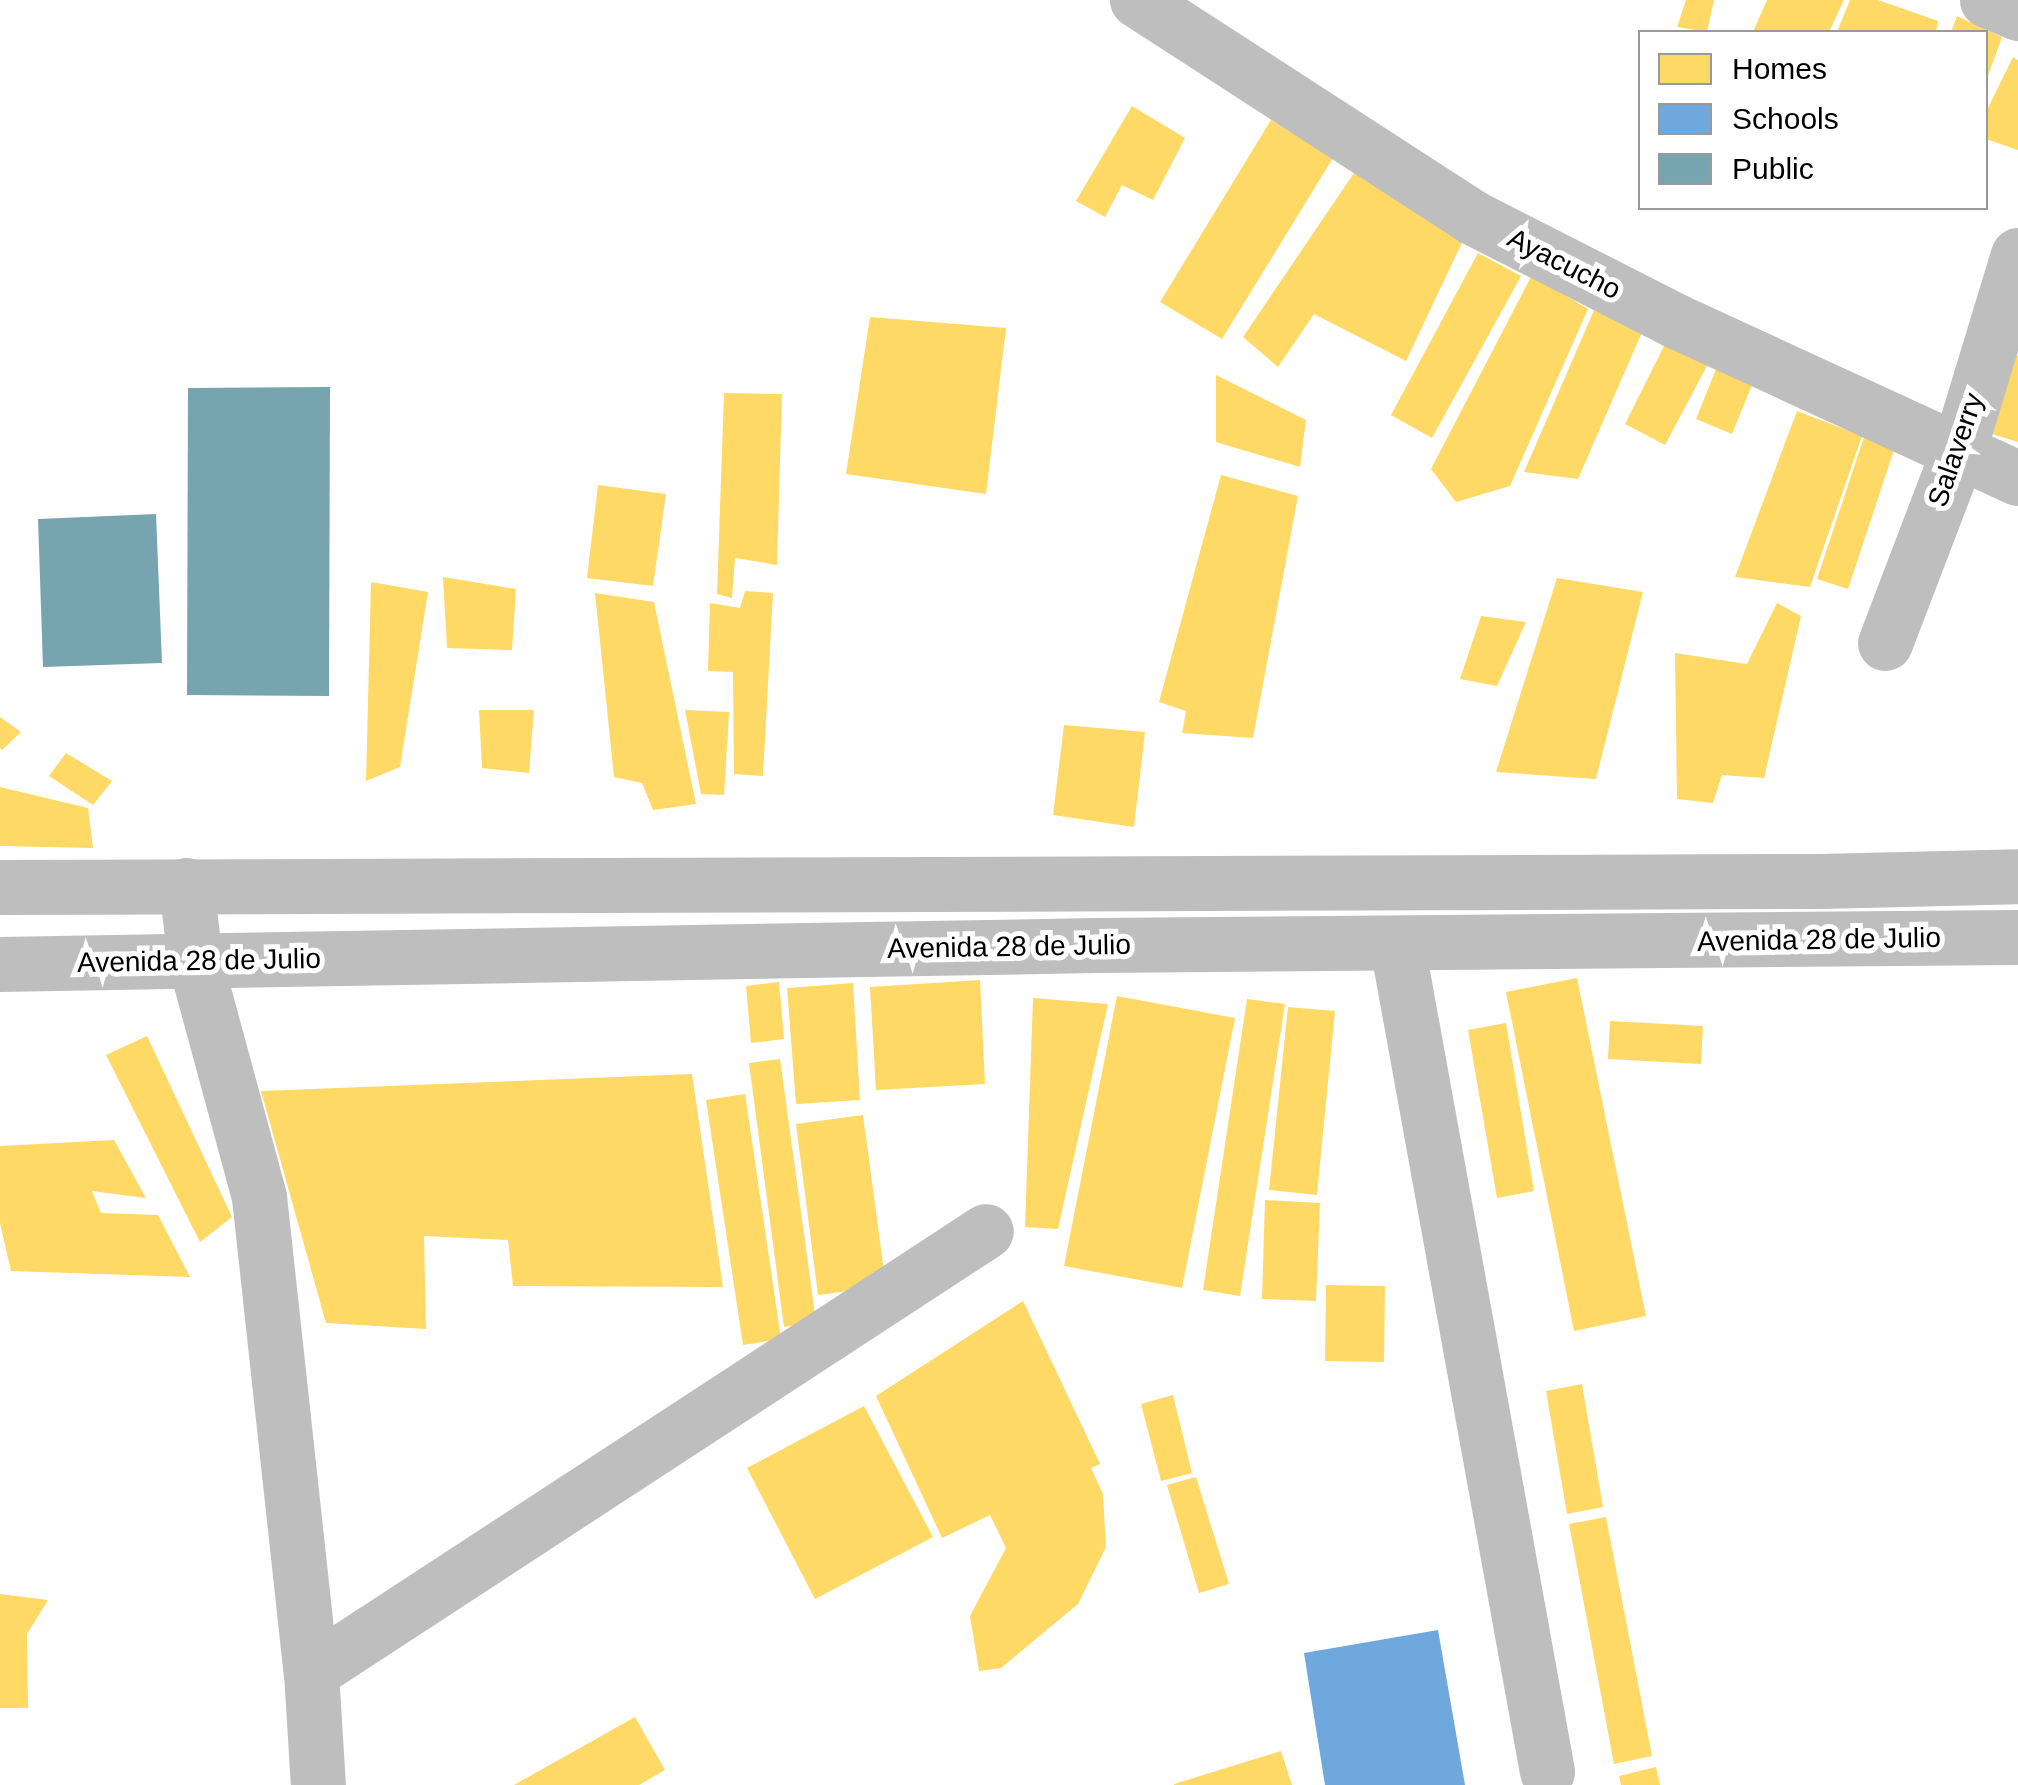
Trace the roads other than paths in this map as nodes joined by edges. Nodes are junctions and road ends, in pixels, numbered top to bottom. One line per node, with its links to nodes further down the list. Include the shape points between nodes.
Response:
1 (1137, 0): 5 (street, Ayacucho, via 1472,218)
2 (1988, 0): 3 (street)
3 (2018, 13)
4 (2018, 255): 5 (street, Salaverry)
5 (1958, 452): 6 (street, Ayacucho); 7 (street, Salaverry)
6 (2018, 478)
7 (1885, 643)
8 (2018, 876): 9 (street)
9 (1820, 880): 10 (street); 14 (street)
10 (1092, 882): 11 (street); 15 (street)
11 (186, 885): 12 (street); 17 (street)
12 (0, 887)
13 (2018, 937): 14 (street, Avenida 28 de Julio)
14 (1817, 940): 16 (street, Avenida 28 de Julio)
15 (1095, 944): 16 (street, Avenida 28 de Julio); 17 (street, Avenida 28 de Julio)
16 (1397, 945): 21 (street)
17 (195, 961): 18 (street, Avenida 28 de Julio); 20 (street, via 259,1197)
18 (0, 964)
19 (986, 1231): 20 (street)
20 (311, 1672): 22 (street)
21 (1547, 1770)
22 (318, 1785)

